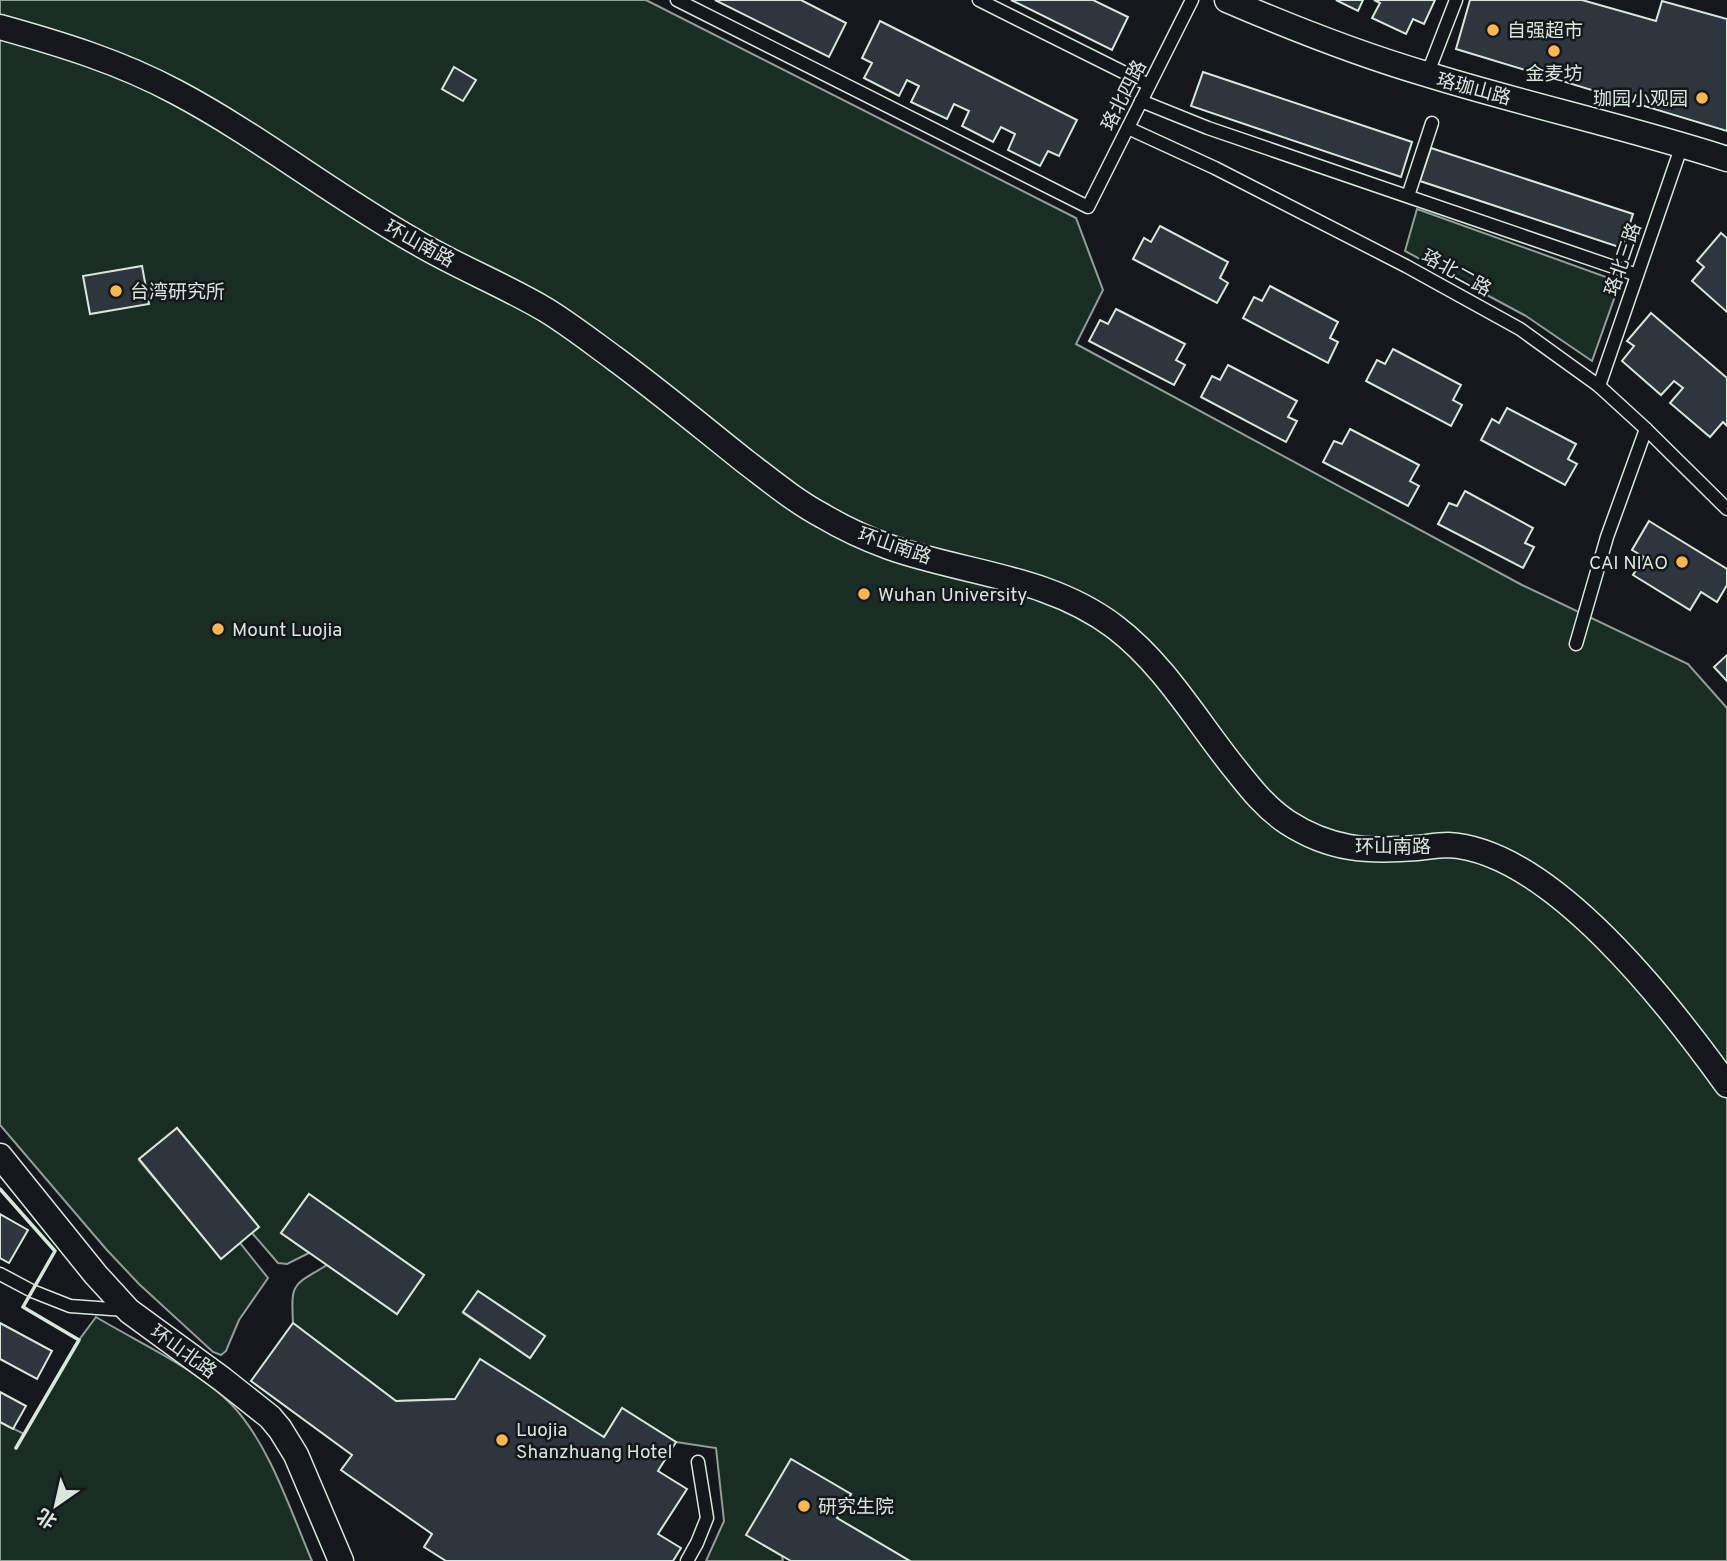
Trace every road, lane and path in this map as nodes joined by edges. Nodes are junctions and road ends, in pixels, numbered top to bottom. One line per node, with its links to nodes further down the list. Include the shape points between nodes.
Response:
1 (677, 0): 11 (lane, 珞北四路, via 1087,207)
2 (979, 0): 8 (lane)
3 (1192, 0): 8 (lane, 珞北四路)
4 (1227, 0): 7 (street, 珞珈山路)
5 (1455, 0): 7 (lane)
6 (0, 27): 20 (street, 环山南路, via 77,49 178,93 418,244 546,310 786,493 823,516 891,548 1048,591 1110,623 1162,672 1256,795 1301,831 1331,844 1367,851 1448,845 1507,861 1576,910 1661,999)
7 (1427, 75): 12 (street, 珞珈山路)
8 (1149, 85): 9 (lane, 珞北四路)
9 (1141, 101): 11 (lane, 珞北四路); 14 (lane)
10 (1432, 123): 14 (lane)
11 (1128, 128): 16 (lane, 珞北二路, via 1406,266 1520,329)
12 (1682, 145): 13 (street, 珞珈山路); 15 (lane, 珞北三路)
13 (1727, 159)
14 (1408, 196): 15 (lane)
15 (1637, 275): 16 (lane, 珞北三路)
16 (1599, 386): 17 (lane, 珞北二路)
17 (1646, 429): 18 (lane, 珞北二路); 19 (lane, via 1607,537)
18 (1727, 509)
19 (1576, 644)
20 (1727, 1085)
21 (0, 1156): 23 (street, 环山北路)
22 (0, 1274): 23 (lane, via 70,1306)
23 (128, 1311): 25 (street, 环山北路, via 270,1417 296,1455)
24 (698, 1462): 26 (lane, via 707,1518)
25 (341, 1561)
26 (687, 1561)

